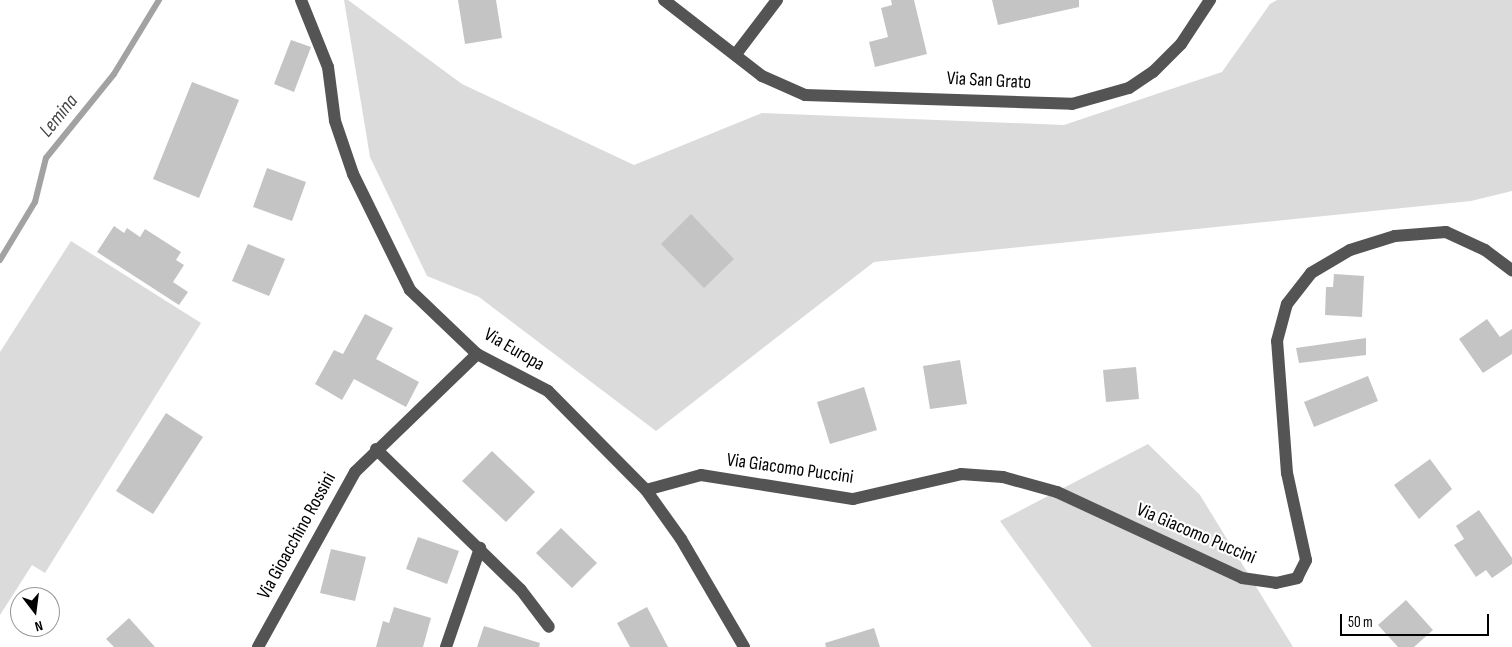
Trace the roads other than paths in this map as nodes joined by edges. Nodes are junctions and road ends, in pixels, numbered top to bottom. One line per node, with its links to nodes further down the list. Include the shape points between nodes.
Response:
1 (301, 0): 7 (street, Via Europa, via 328,67 335,122 353,174 410,290)
2 (664, 0): 5 (street, Via San Grato)
3 (777, 0): 5 (street)
4 (1210, 0): 5 (street, Via San Grato, via 1181,44 1153,72 1129,88 1078,103 805,95 762,76)
5 (736, 54)
6 (1512, 270): 9 (street, Via Giacomo Puccini, via 1485,250 1446,232 1395,236 1350,250 1311,273 1287,304 1277,341 1287,473 1294,518 1306,560 1297,578 1276,583 1242,578 1057,492 1004,477 961,474 853,499 701,475)
7 (477, 354): 8 (street, Via Gioacchino Rossini); 9 (street, Via Europa, via 548,391)
8 (376, 449): 10 (street); 12 (street, Via Gioacchino Rossini, via 355,472 336,502)
9 (646, 490): 14 (street, Via Europa, via 682,539)
10 (480, 548): 11 (street, via 521,590); 13 (street)
11 (550, 627)
12 (258, 647)
13 (446, 647)
14 (744, 647)

